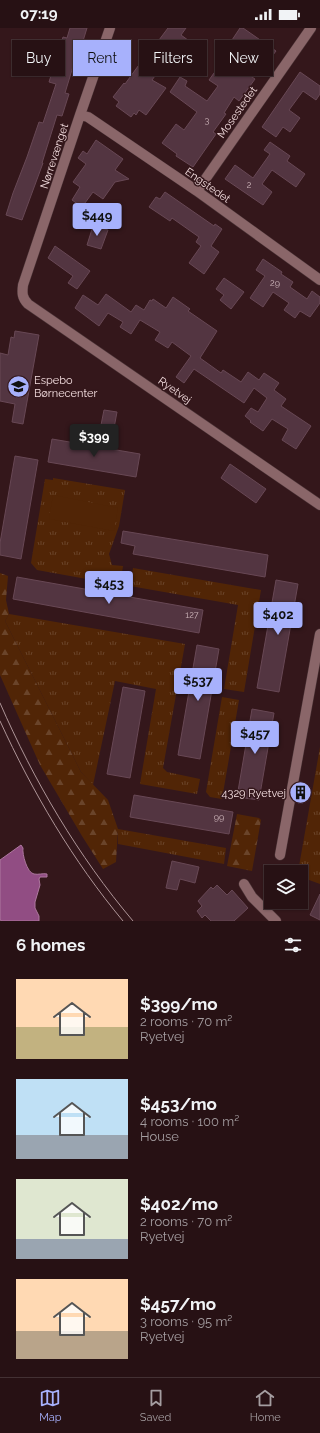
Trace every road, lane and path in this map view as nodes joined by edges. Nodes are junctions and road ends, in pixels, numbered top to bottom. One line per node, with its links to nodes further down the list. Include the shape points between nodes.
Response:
1 (110, 28): 3 (street, Nørrevænget)
2 (311, 28): 4 (street, Mosestedet)
3 (80, 115): 4 (street, Engstedet, via 88,117); 6 (street, Nørrevænget)
4 (197, 191): 5 (street, Engstedet)
5 (320, 280)
6 (22, 291): 7 (street, Ryetvej, via 28,304)
7 (320, 505)
8 (320, 634): 9 (street)
9 (280, 855)
10 (244, 884): 11 (street)
11 (276, 921)

